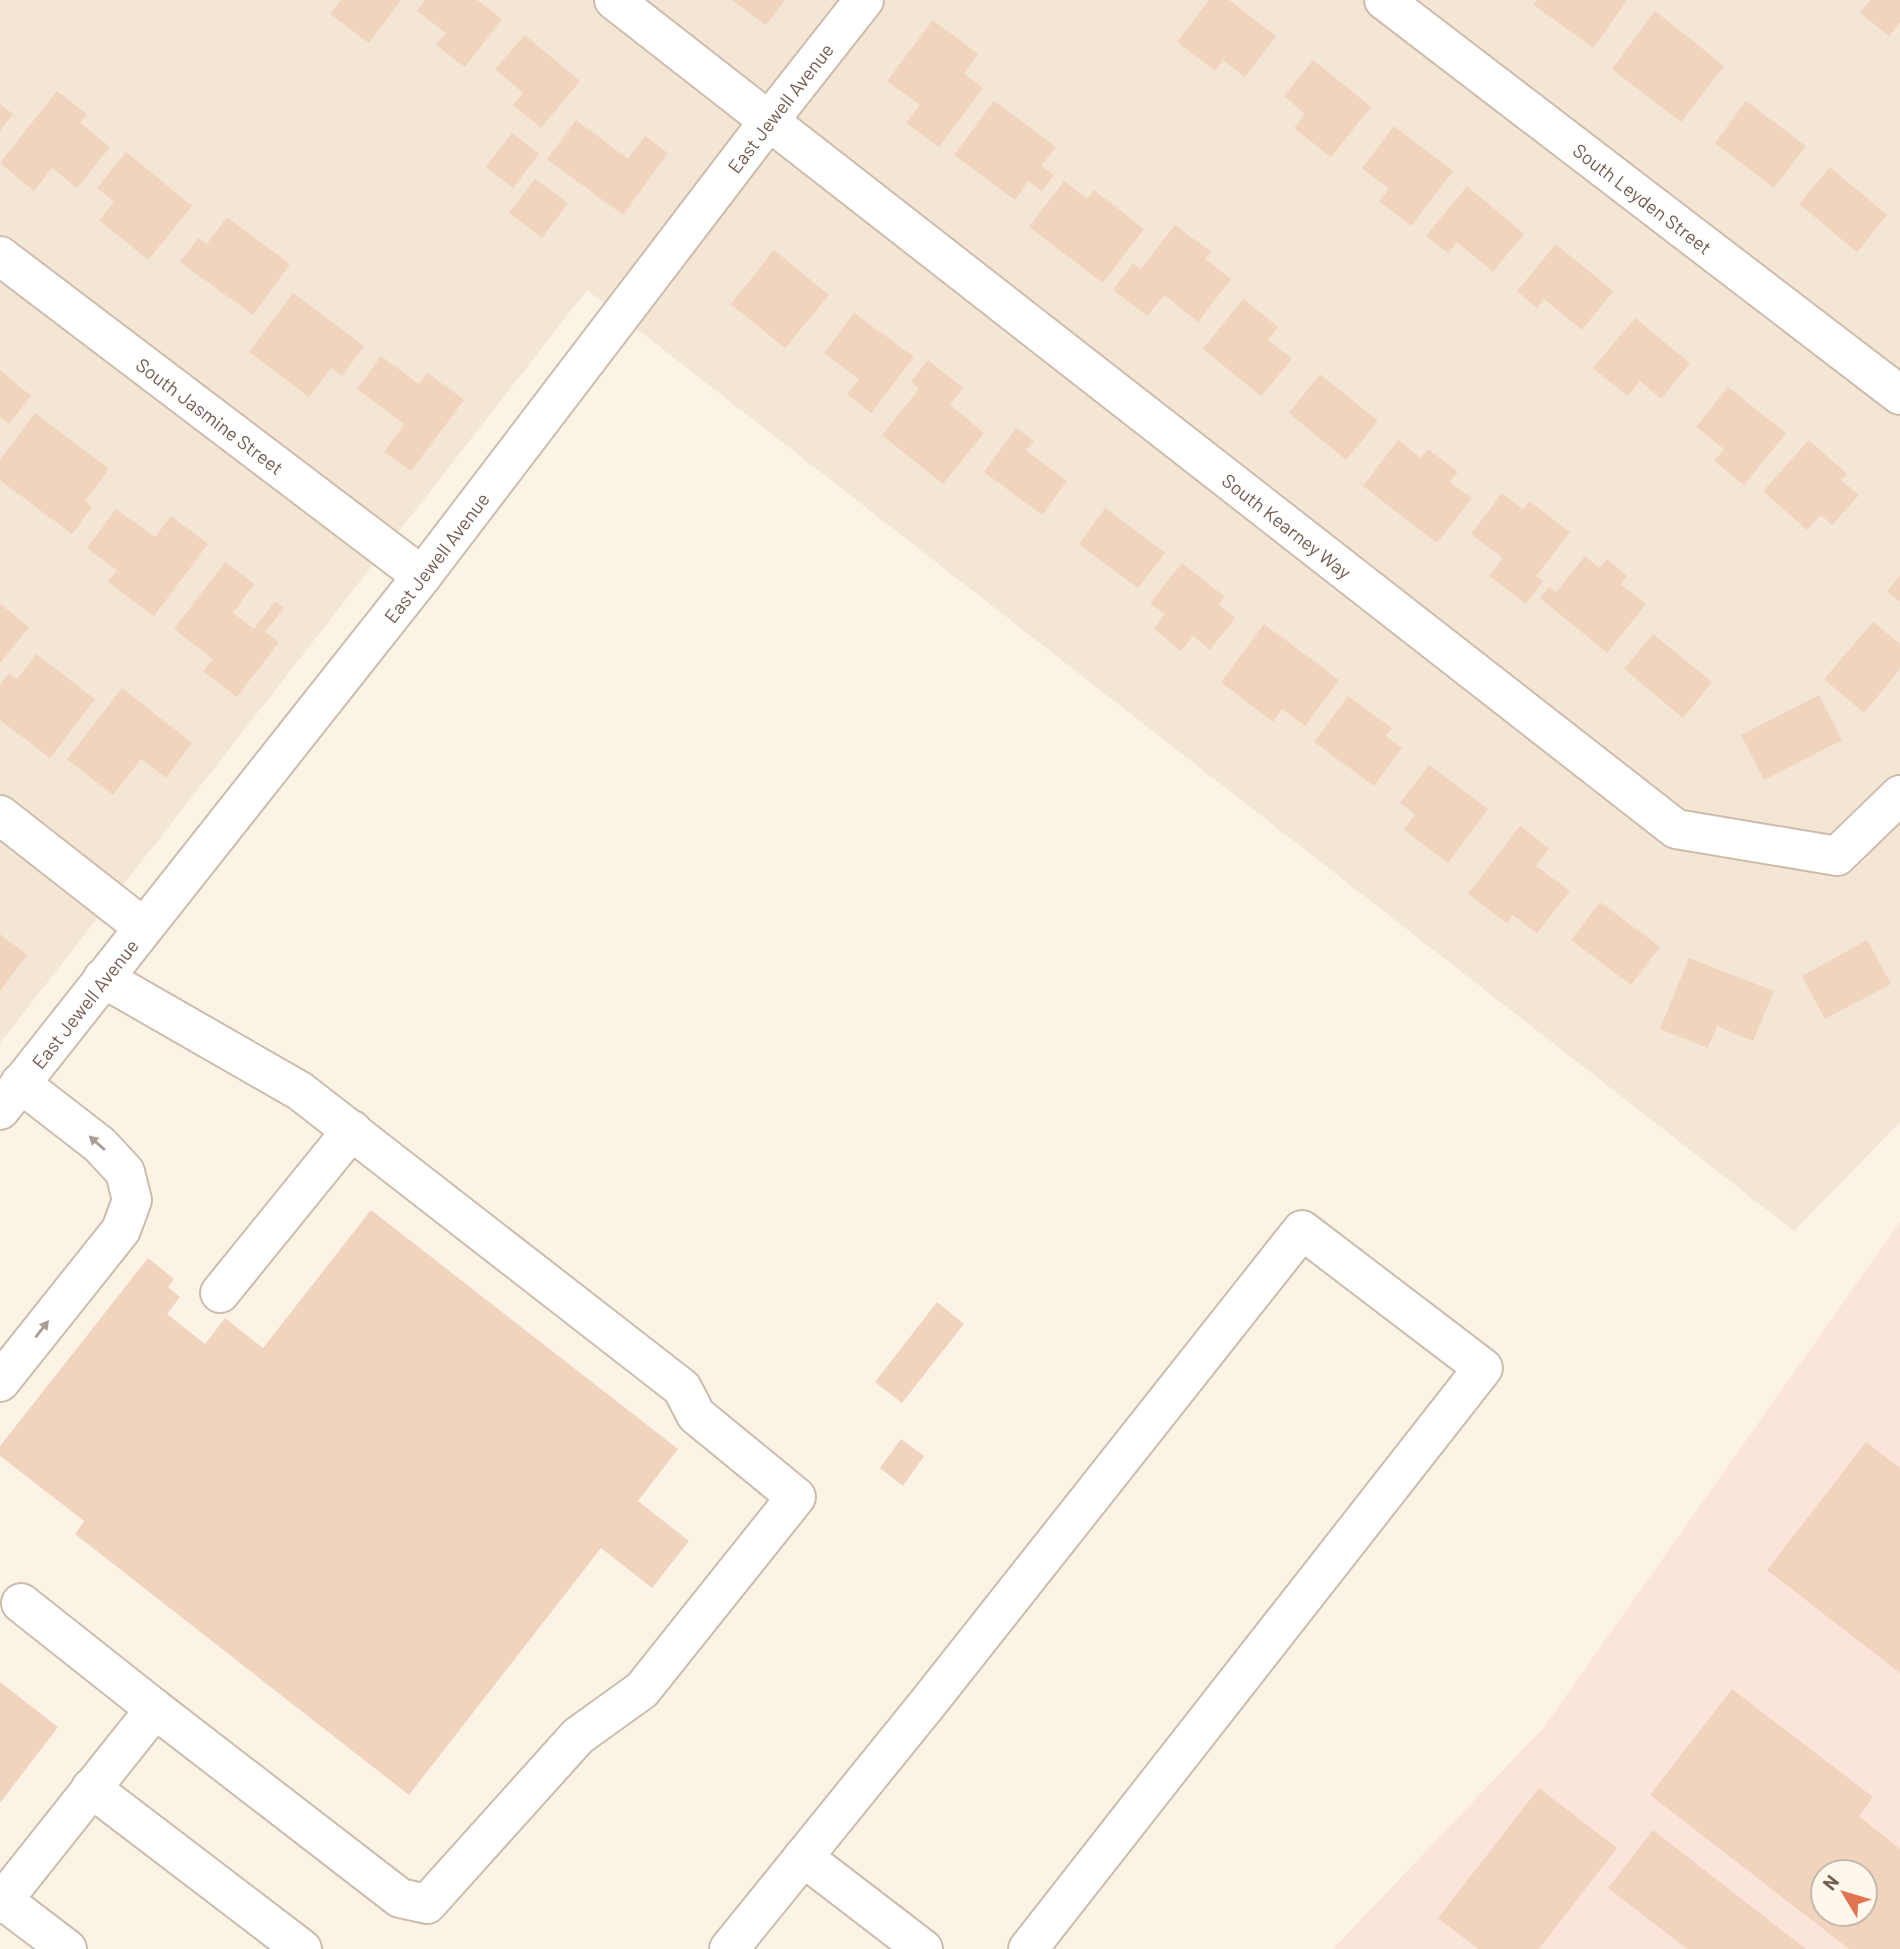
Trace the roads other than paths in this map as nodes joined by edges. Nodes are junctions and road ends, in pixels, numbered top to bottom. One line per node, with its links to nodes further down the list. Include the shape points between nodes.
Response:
1 (614, 0): 4 (street, South Kearney Way)
2 (864, 0): 4 (street, East Jewell Avenue)
3 (1384, 0): 6 (street, South Leyden Street)
4 (768, 122): 7 (street, East Jewell Avenue); 8 (street, South Kearney Way, via 1676,830 1837,856)
5 (0, 256): 7 (street, South Jasmine Street)
6 (1900, 395)
7 (422, 576): 10 (street, East Jewell Avenue)
8 (1900, 795)
9 (0, 815): 10 (street)
10 (143, 927): 11 (street, East Jewell Avenue)
11 (103, 978): 12 (street, East Jewell Avenue); 13 (street, via 300,1091)
12 (10, 1096): 15 (street, one-way to 12, via 121,1230 132,1200 125,1172 100,1145)
13 (352, 1130): 14 (street); 17 (street, via 682,1388 696,1415 796,1497 642,1690 578,1736 427,1904 400,1898)
14 (220, 1293)
15 (0, 1382)
16 (21, 1603): 17 (street)
17 (155, 1709): 18 (street)
18 (97, 1781): 20 (street); 22 (street)
19 (803, 1857): 23 (street); 24 (street); 25 (street, via 1302,1230 1483,1368)
20 (1, 1901): 21 (street)
21 (67, 1949)
22 (302, 1949)
23 (729, 1949)
24 (923, 1949)
25 (1028, 1949)

